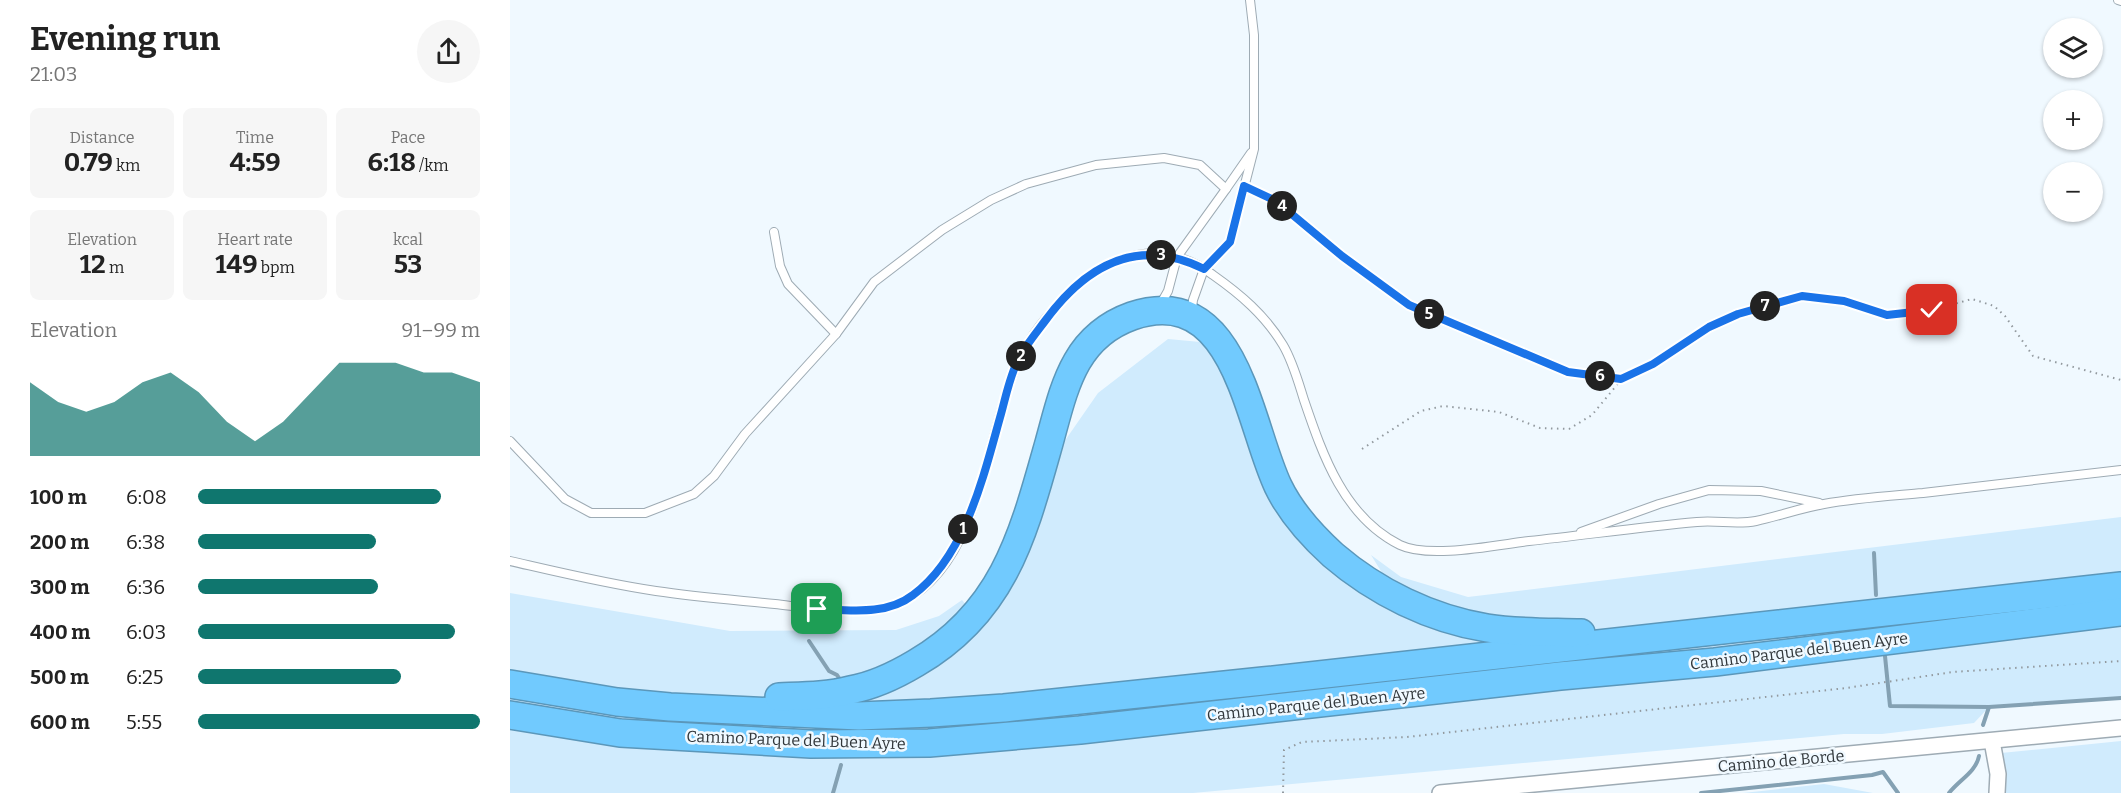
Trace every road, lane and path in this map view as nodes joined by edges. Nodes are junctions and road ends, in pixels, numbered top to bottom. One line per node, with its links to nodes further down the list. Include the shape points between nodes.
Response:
1 (1250, 0): 2 (lane, via 1254,35)
2 (1254, 149): 3 (lane); 4 (lane)
3 (1244, 186): 7 (lane, via 1230,242); 11 (path, via 1276,201 1409,305 1568,372)
4 (1226, 189): 6 (lane); 10 (lane, via 1200,165 1164,158 1096,165 1026,184 942,230 874,282)
5 (774, 232): 10 (lane, via 780,266 788,284)
6 (1177, 257): 7 (lane); 8 (lane, via 1163,303); 18 (lane, via 1140,254 1106,264 1084,277 1053,309 1019,358 985,471 946,562 932,580 890,607 817,609 655,591)
7 (1204, 269): 9 (lane, via 1192,308); 17 (lane, via 1243,297 1282,344 1330,469 1361,518 1382,535 1408,548 1429,550)
8 (1151, 311): 9 (highway, via 1172,311); 24 (highway, via 1107,328 1080,355 1064,389 1029,512 1005,573 966,627 926,657 857,689 830,694 742,699)
9 (1200, 323): 21 (highway, via 1234,362 1271,468 1291,508 1324,546 1365,579 1419,608 1480,627)
10 (836, 334): 13 (lane, via 745,434 714,476 694,494 645,513 591,513 565,499)
11 (1621, 379): 12 (path, via 1653,364 1709,327 1738,314 1802,296 1844,301 1887,315 1932,310 1972,299 1995,306 2033,356); 14 (path, via 1592,416 1569,429 1540,428 1499,412 1443,406 1421,411)
12 (2121, 380)
13 (510, 441)
14 (1362, 449)
15 (2121, 470): 16 (lane)
16 (1824, 504): 17 (lane, via 1750,523 1705,521); 17 (lane, via 1761,491 1709,490)
17 (1568, 537)
18 (510, 561)
19 (2121, 586): 21 (highway, Camino Parque del Buen Ayre)
20 (2121, 612): 25 (highway, Camino Parque del Buen Ayre, via 1715,662 929,743 811,744 640,735)
21 (1671, 637): 24 (highway, Camino Parque del Buen Ayre, via 931,713 773,713)
22 (2121, 661): 28 (path, via 1953,672 1846,688 1419,736 1302,742 1284,750)
23 (510, 684): 24 (highway, Camino Parque del Buen Ayre)
24 (568, 695)
25 (510, 715)
26 (2121, 728): 27 (street, Camino de Borde)
27 (1992, 741): 29 (street, Camino de Borde); 30 (street, via 1998,774)
28 (1283, 793)
29 (1440, 793)
30 (1996, 793)

